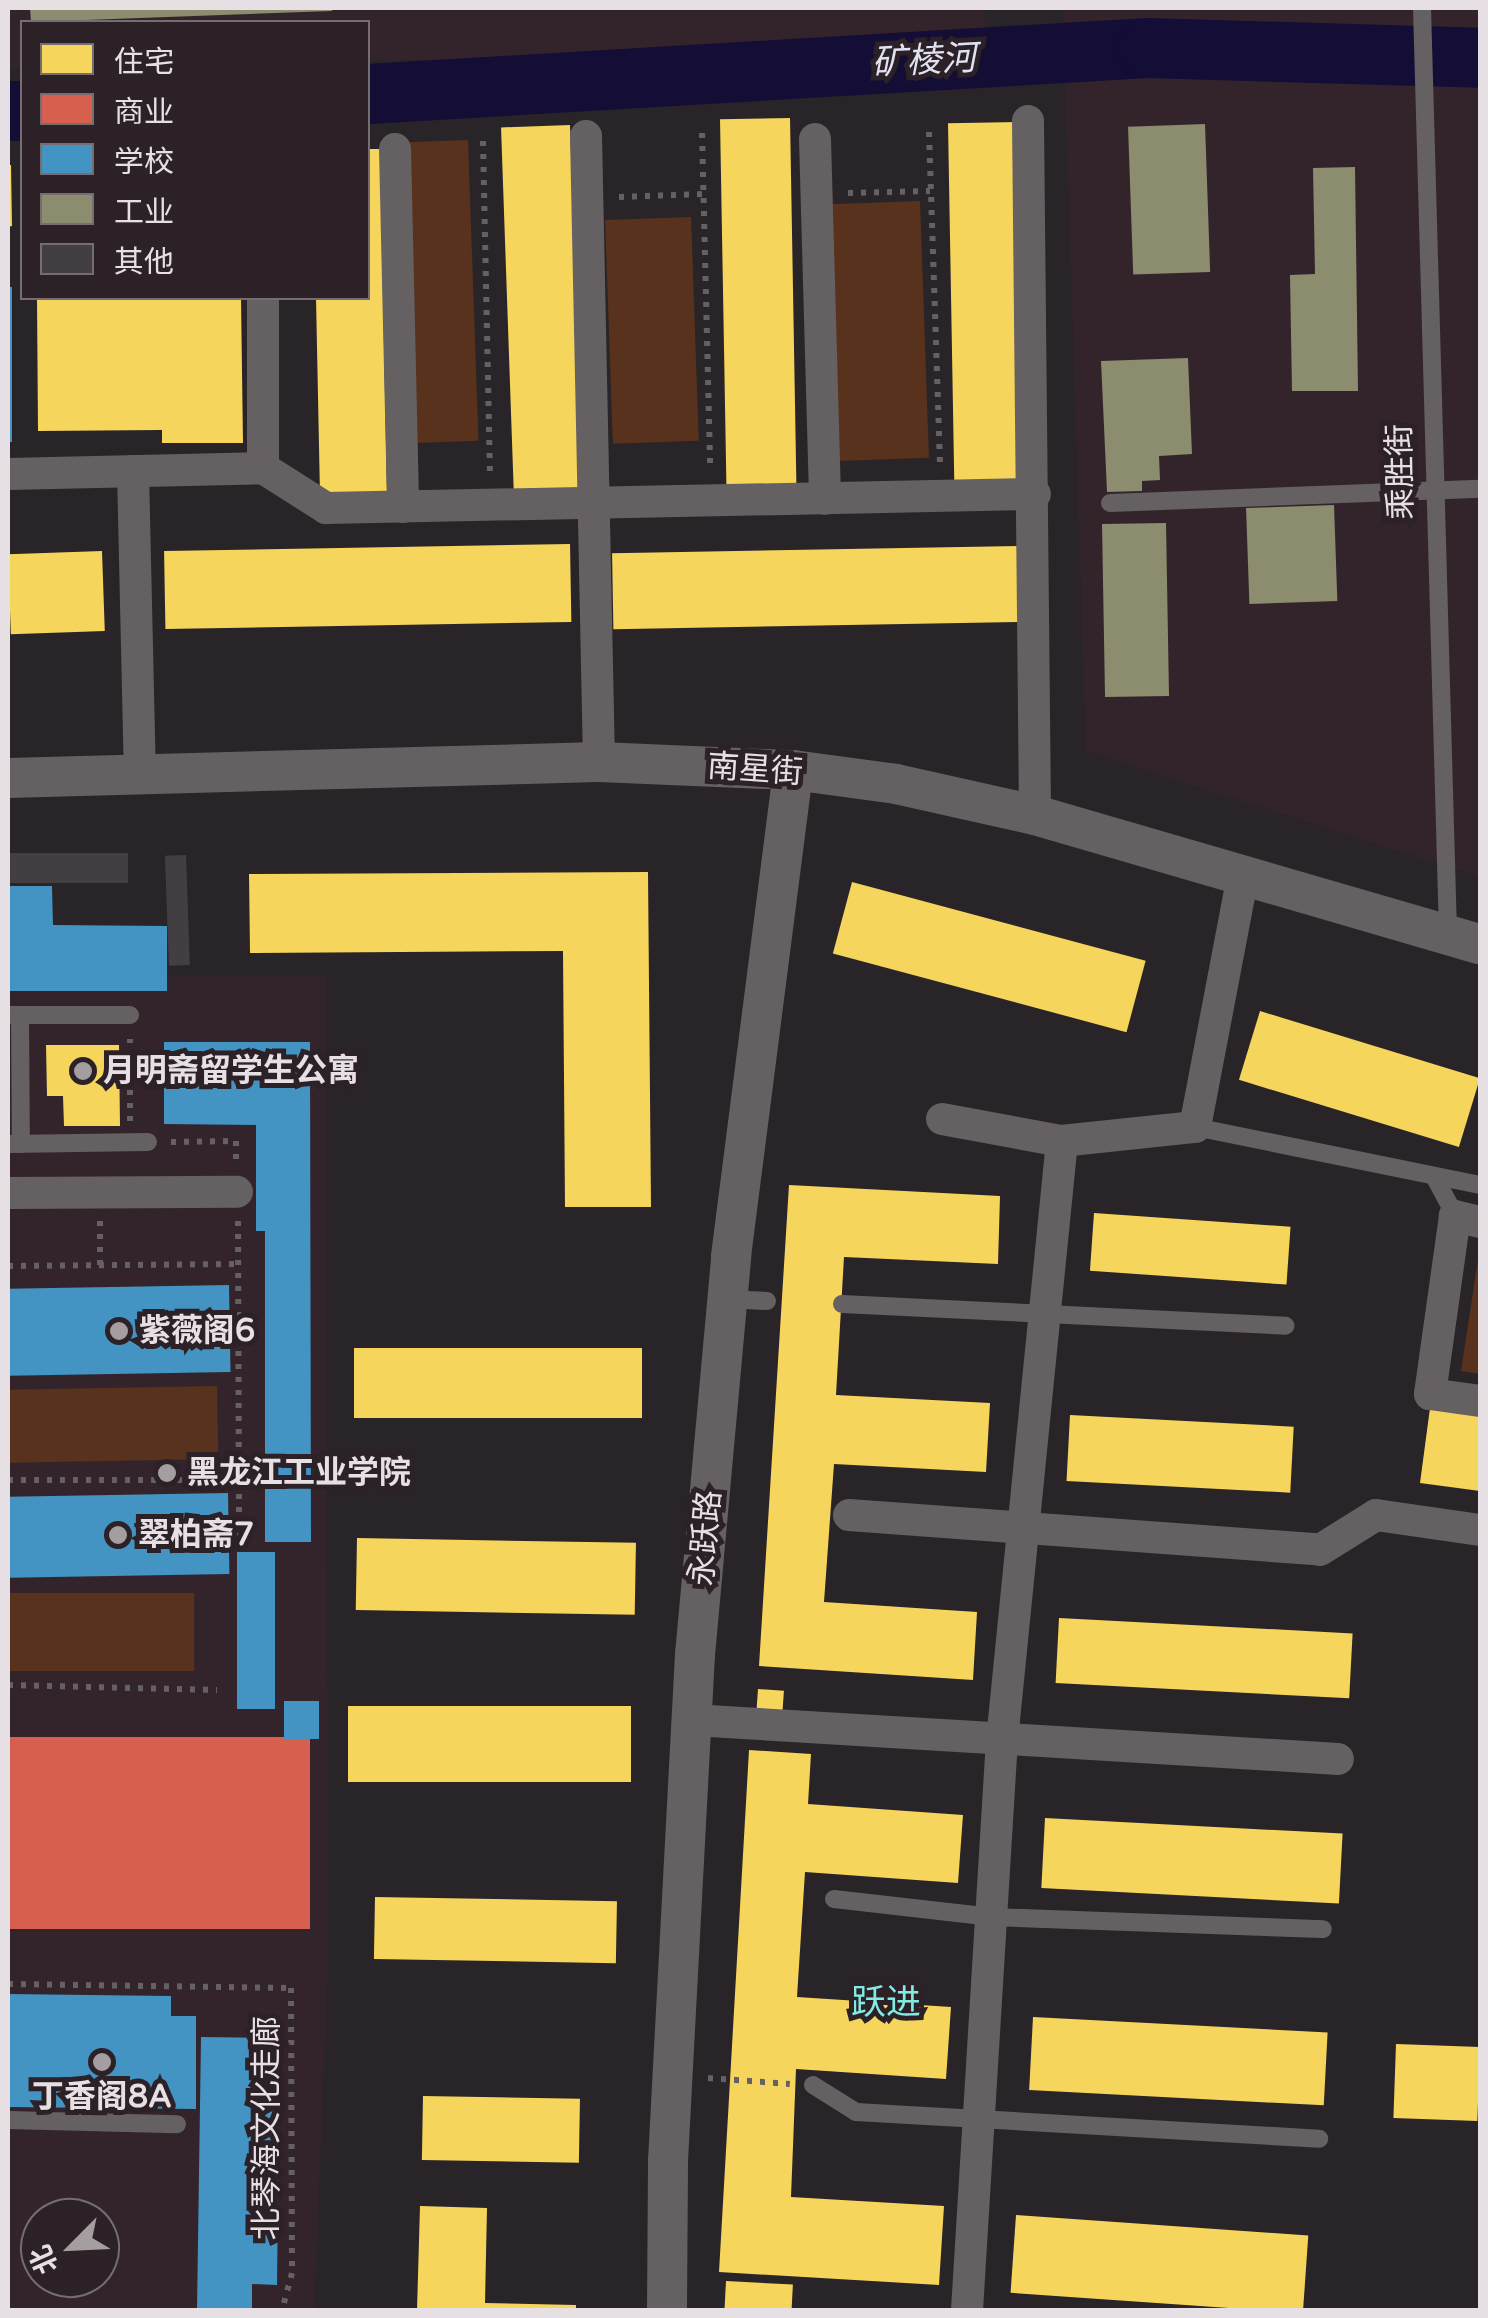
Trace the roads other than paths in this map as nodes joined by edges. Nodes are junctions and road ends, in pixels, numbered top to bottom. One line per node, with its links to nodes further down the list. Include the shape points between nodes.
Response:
1 (1422, 8): 11 (lane, 乘胜街)
2 (1028, 121): 12 (street)
3 (586, 136): 14 (street)
4 (815, 139): 13 (street)
5 (395, 149): 16 (street)
6 (262, 300): 7 (street)
7 (263, 468): 8 (street); 16 (street, via 326,508)
8 (133, 471): 9 (street); 19 (street)
9 (8, 474)
10 (1480, 489): 11 (lane)
11 (1430, 491): 15 (lane); 23 (lane, 乘胜街)
12 (1035, 494): 13 (street); 21 (street)
13 (825, 499): 14 (street)
14 (593, 503): 16 (street); 17 (street)
15 (1110, 504)
16 (403, 507)
17 (598, 762): 18 (street, 南星街); 19 (street, 南星街)
18 (793, 770): 21 (street, 南星街, via 896,784); 36 (street, 永跃路)
19 (140, 775): 20 (street, 南星街)
20 (8, 778)
21 (1035, 815): 22 (street, 南星街)
22 (1242, 875): 23 (street, 南星街); 27 (street)
23 (1464, 939)
24 (14, 1015): 25 (lane); 30 (lane)
25 (130, 1015)
26 (942, 1119): 28 (street)
27 (1196, 1126): 28 (street); 31 (lane)
28 (1062, 1140): 39 (street)
29 (139, 1142): 30 (lane)
30 (14, 1144)
31 (1434, 1176): 32 (lane); 35 (lane)
32 (1480, 1185)
33 (8, 1192): 34 (street)
34 (237, 1192)
35 (1468, 1219): 41 (street, via 1430,1394)
36 (727, 1300): 37 (lane); 45 (street, 永跃路)
37 (767, 1301)
38 (842, 1304): 39 (lane)
39 (1041, 1314): 40 (lane); 43 (street)
40 (1286, 1326)
41 (1480, 1401)
42 (849, 1515): 43 (street)
43 (1022, 1528): 44 (street, via 1320,1550 1376,1515); 46 (street)
44 (1480, 1530)
45 (692, 1720): 46 (street); 56 (street, 永跃路, via 672,2075)
46 (1002, 1740): 47 (street); 49 (street)
47 (1338, 1759)
48 (834, 1899): 49 (lane)
49 (992, 1918): 50 (lane); 53 (street)
50 (1323, 1929)
51 (814, 2086): 53 (lane, via 856,2112)
52 (8, 2120): 54 (lane)
53 (982, 2120): 55 (lane); 57 (street)
54 (177, 2124)
55 (1319, 2139)
56 (668, 2310)
57 (967, 2310)

